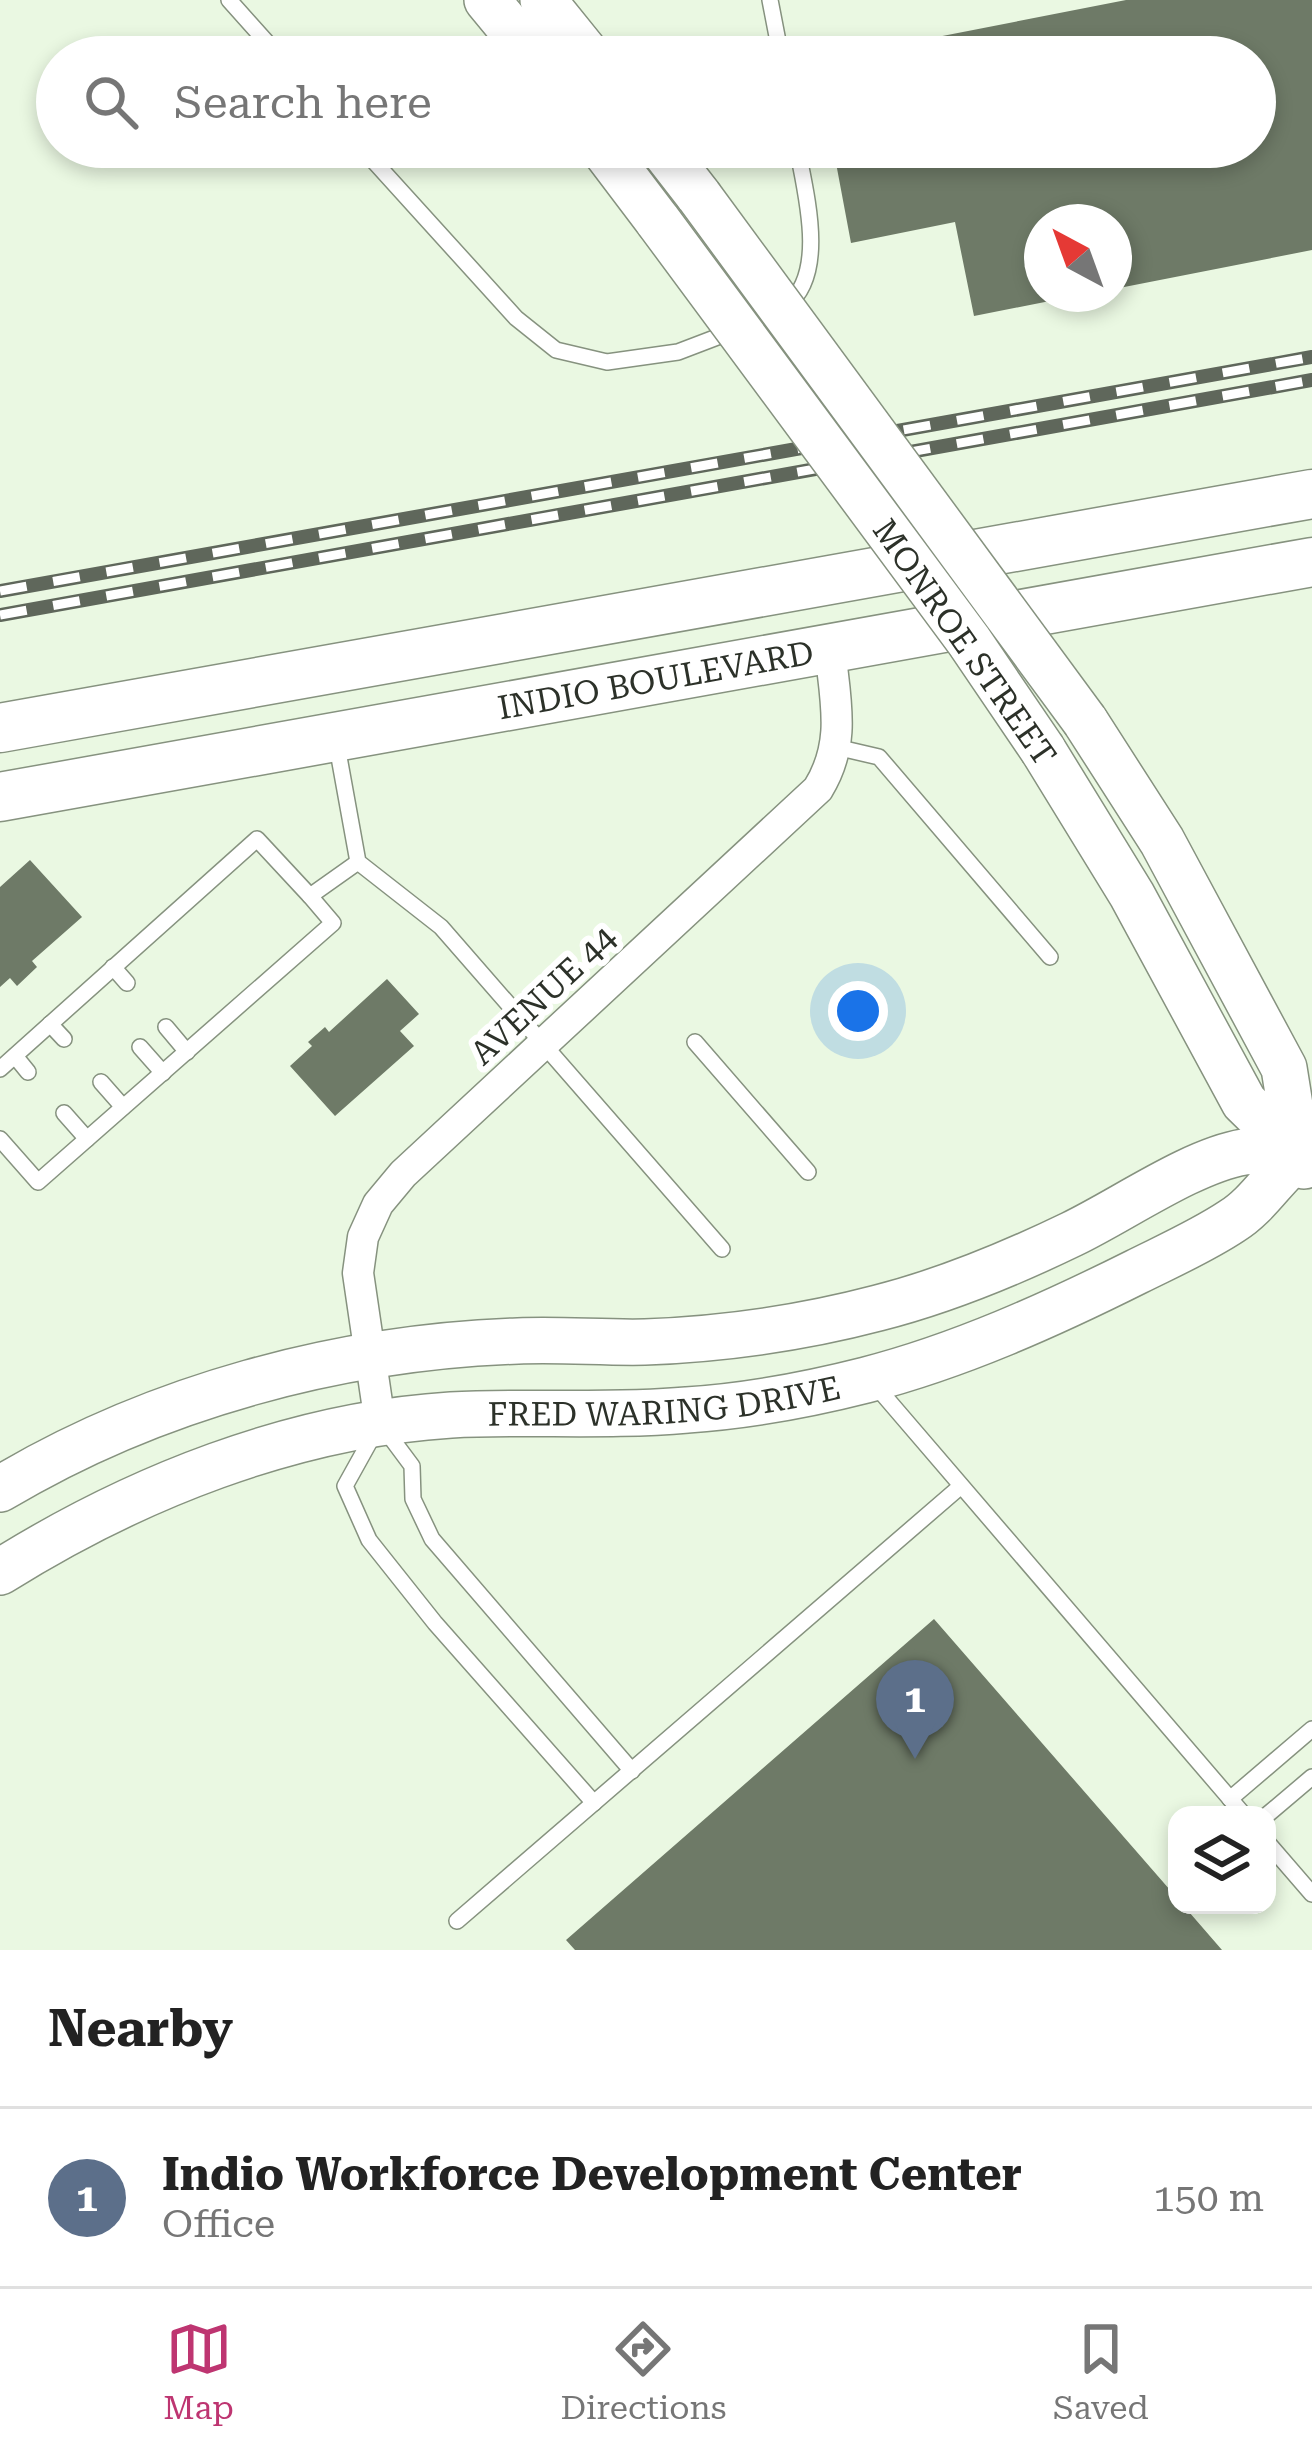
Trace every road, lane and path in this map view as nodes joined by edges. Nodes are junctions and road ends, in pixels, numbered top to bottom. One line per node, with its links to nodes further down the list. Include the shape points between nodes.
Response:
1 (230, 0): 5 (lane)
2 (487, 0): 6 (main road)
3 (543, 0): 7 (main road)
4 (770, 0): 8 (lane)
5 (262, 36)
6 (516, 36)
7 (572, 36)
8 (777, 36)
9 (380, 168): 12 (lane, via 516,318 556,350 608,362 678,352 794,301 811,263)
10 (618, 168): 44 (main road, MONROE STREET, bridge, via 969,641 1132,895 1244,1102)
11 (677, 168): 44 (main road, MONROE STREET, bridge, via 1085,721 1162,841 1283,1069)
12 (801, 168)
13 (1304, 499): 15 (main road, via 1300,535 1144,564); 17 (main road, INDIO BOULEVARD)
14 (1312, 562): 15 (main road, INDIO BOULEVARD)
15 (1056, 608): 16 (main road, INDIO BOULEVARD)
16 (830, 649): 18 (main road, INDIO BOULEVARD); 19 (street)
17 (0, 728)
18 (336, 736): 20 (main road, INDIO BOULEVARD); 21 (lane)
19 (836, 747): 23 (lane, via 879,757); 32 (street, AVENUE 44, via 818,789)
20 (0, 796)
21 (358, 862): 22 (lane); 32 (lane, via 441,927)
22 (310, 896): 24 (lane, via 257,839); 34 (lane, via 333,923)
23 (1050, 957)
24 (113, 967): 25 (lane); 26 (lane)
25 (127, 983)
26 (90, 988): 27 (lane); 28 (lane)
27 (104, 1004)
28 (50, 1024): 30 (lane); 35 (lane)
29 (166, 1027): 34 (lane)
30 (64, 1039)
31 (695, 1042): 45 (lane)
32 (544, 1043): 46 (lane); 47 (street, AVENUE 44, via 378,1204 358,1273)
33 (140, 1047): 38 (lane)
34 (187, 1052): 38 (lane)
35 (15, 1056): 36 (lane); 37 (lane)
36 (0, 1069)
37 (28, 1072)
38 (163, 1073): 40 (lane)
39 (101, 1082): 40 (lane)
40 (123, 1107): 43 (lane)
41 (64, 1113): 43 (lane)
42 (0, 1139): 43 (lane, via 38,1182)
43 (87, 1139)
44 (1307, 1161): 47 (main road, FRED WARING DRIVE, via 1245,1152 1208,1164 1000,1267 803,1325 693,1339 518,1341); 48 (main road, FRED WARING DRIVE, via 1235,1220 1077,1301)
45 (808, 1172)
46 (722, 1249)
47 (371, 1356): 49 (street, AVENUE 44); 51 (main road, FRED WARING DRIVE, via 279,1375 139,1420)
48 (870, 1379): 49 (main road, FRED WARING DRIVE, via 685,1411); 50 (lane)
49 (380, 1423): 52 (main road, FRED WARING DRIVE, via 195,1476); 54 (lane, via 412,1466 413,1499 432,1539); 57 (lane, via 345,1486 369,1540)
50 (962, 1486): 54 (lane); 56 (lane)
51 (0, 1489)
52 (0, 1572)
53 (1312, 1729): 56 (lane)
54 (632, 1771): 57 (lane)
55 (1312, 1777): 59 (lane)
56 (1230, 1799): 58 (lane)
57 (594, 1803): 62 (lane)
58 (1236, 1806)
59 (1276, 1807)
60 (1276, 1852): 61 (lane)
61 (1312, 1894)
62 (457, 1921)

